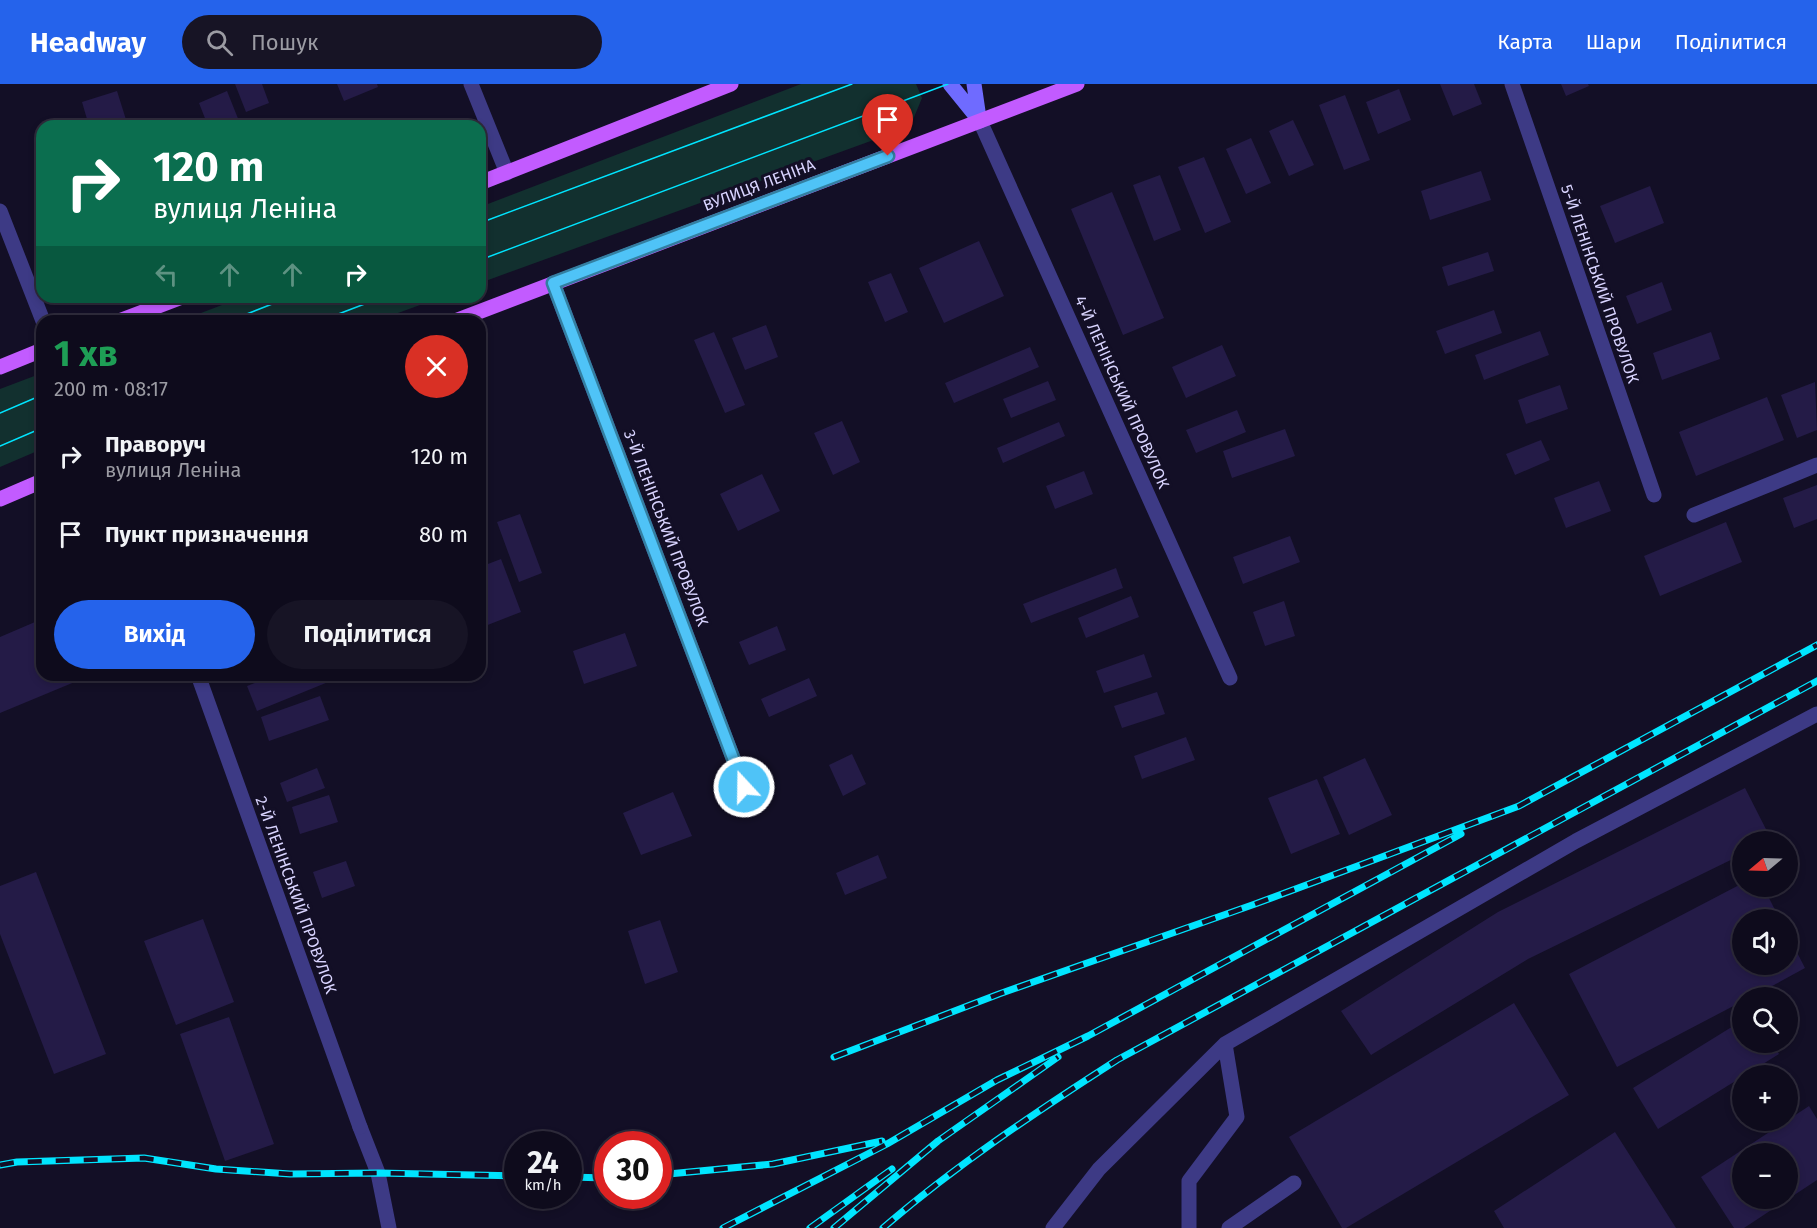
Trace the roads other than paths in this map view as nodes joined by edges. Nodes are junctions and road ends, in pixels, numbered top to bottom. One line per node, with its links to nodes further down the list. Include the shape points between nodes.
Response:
1 (471, 84): 7 (street)
2 (731, 84): 10 (main road)
3 (950, 84): 9 (street)
4 (974, 84): 9 (street)
5 (1077, 84): 9 (main road, ВУЛИЦЯ ЛЕНІНА)
6 (1512, 84): 22 (street, 5-Й ЛЕНІНСЬКИЙ ПРОВУЛОК)
7 (486, 120)
8 (486, 121): 10 (street)
9 (980, 121): 13 (main road, ВУЛИЦЯ ЛЕНІНА); 25 (street, 4-Й ЛЕНІНСЬКИЙ ПРОВУЛОК)
10 (507, 173): 11 (main road)
11 (486, 181)
12 (0, 211): 15 (street)
13 (553, 283): 17 (main road, ВУЛИЦЯ ЛЕНІНА); 28 (street, 3-Й ЛЕНІНСЬКИЙ ПРОВУЛОК)
14 (166, 303): 16 (main road)
15 (41, 315)
16 (135, 315)
17 (470, 315)
18 (36, 353): 19 (main road)
19 (0, 368)
20 (1817, 465): 24 (street)
21 (36, 484): 23 (main road)
22 (1654, 495)
23 (0, 499)
24 (1694, 515)
25 (1230, 678)
26 (200, 681): 31 (street, 2-Й ЛЕНІНСЬКИЙ ПРОВУЛОК, via 378,1173)
27 (1817, 714): 29 (street, via 1576,841)
28 (744, 787)
29 (1225, 1044): 32 (street, via 1099,1169); 33 (street, via 1236,1118 1189,1181)
30 (1294, 1183): 34 (street)
31 (389, 1228)
32 (1053, 1228)
33 (1189, 1228)
34 (1229, 1228)

